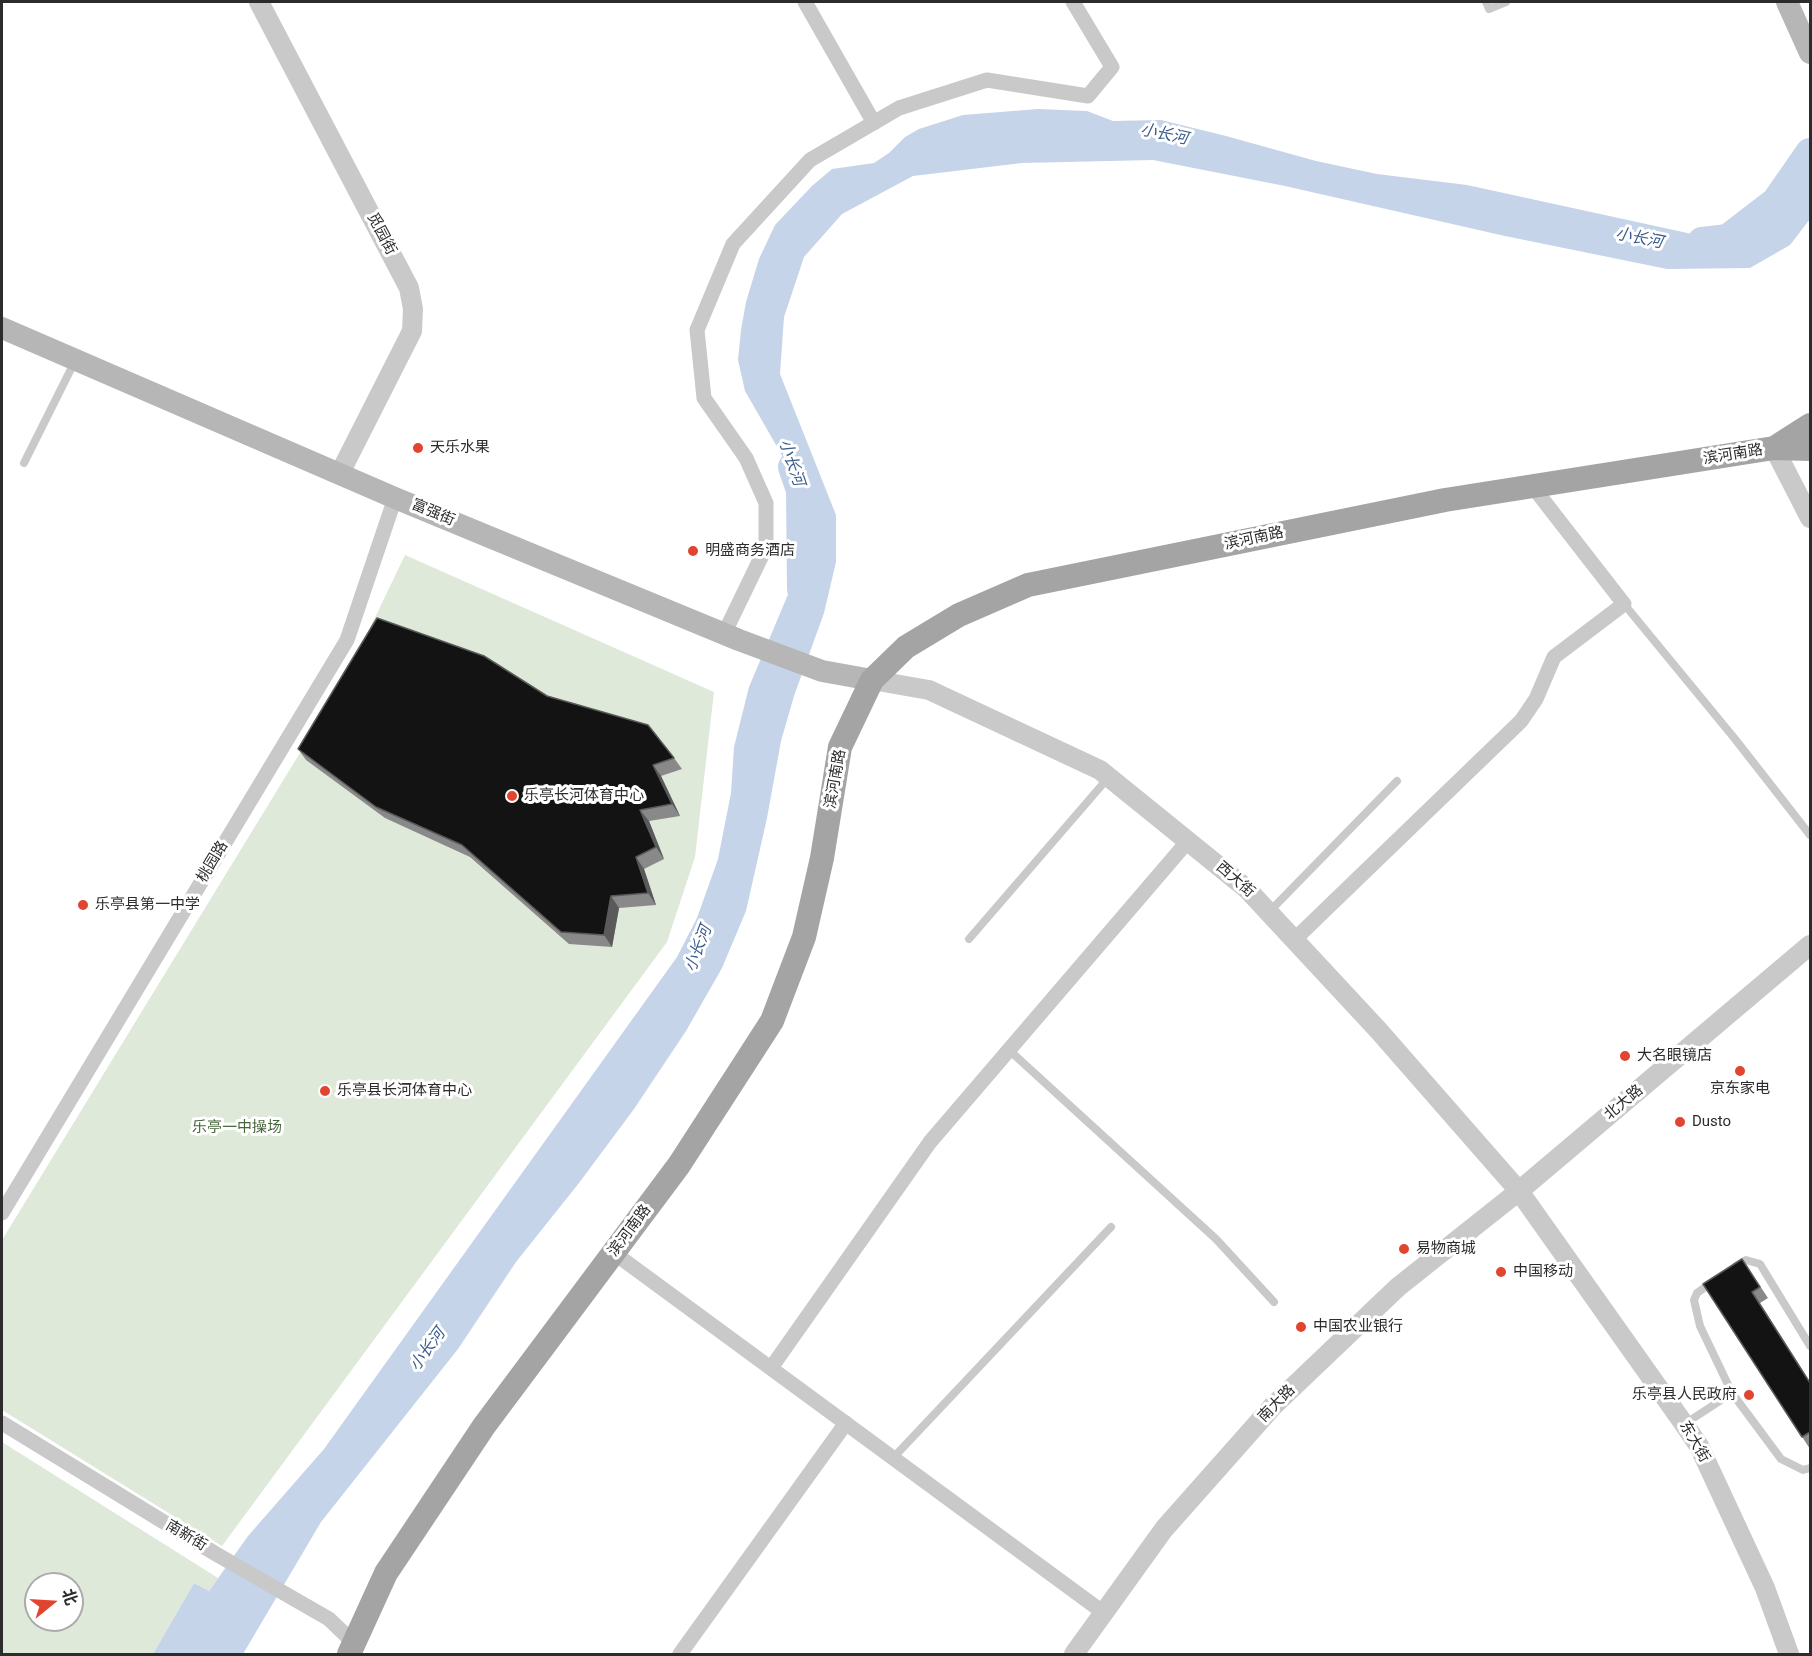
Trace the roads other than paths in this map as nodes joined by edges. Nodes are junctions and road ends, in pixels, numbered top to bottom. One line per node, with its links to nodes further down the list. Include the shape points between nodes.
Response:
1 (259, 2): 15 (street, 觅园街, via 410,288 412,331)
2 (805, 2): 8 (street)
3 (1073, 2): 8 (street, via 1112,67 1088,96 987,80 899,108)
4 (1486, 2): 5 (lane, via 1489,9)
5 (1506, 2)
6 (1787, 2): 7 (main road)
7 (1810, 53)
8 (874, 123): 20 (street, via 810,160 733,244 697,330 704,398 746,458 766,502 766,547)
9 (2, 328): 10 (main road, 富强街)
10 (76, 360): 14 (lane); 15 (main road, 富强街)
11 (1810, 426): 12 (main road, 滨河南路)
12 (1774, 448): 13 (main road, 滨河南路); 16 (main road, 滨河南路); 18 (street)
13 (1810, 449)
14 (24, 463)
15 (340, 473): 17 (main road, 富强街)
16 (1533, 487): 19 (street); 21 (main road, 滨河南路, via 1445,500 1028,585 959,615 906,647)
17 (395, 498): 20 (main road, 富强街); 32 (street, 桃园路, via 346,640)
18 (1810, 518)
19 (1624, 604): 24 (lane); 28 (street, via 1554,657 1536,699 1521,721)
20 (732, 637): 21 (main road, 富强街, via 822,671)
21 (872, 680): 22 (street, 西大街, via 929,690); 34 (main road, 滨河南路, via 840,747 804,938 772,1021 680,1165)
22 (1109, 777): 25 (street, 西大街); 27 (lane)
23 (1396, 781): 26 (lane)
24 (1810, 835)
25 (1188, 841): 26 (street, 西大街); 30 (street)
26 (1269, 912): 28 (street, 西大街)
27 (969, 939)
28 (1294, 940): 31 (street, 西大街)
29 (1810, 945): 31 (street, 北大路)
30 (1009, 1050): 37 (lane, via 1216,1239); 39 (street, via 930,1142)
31 (1520, 1191): 43 (street, 东大街); 46 (street, 南大路, via 1398,1287 1273,1406 1164,1529)
32 (2, 1213)
33 (1111, 1227): 44 (lane)
34 (614, 1253): 39 (street); 47 (main road, 滨河南路, via 484,1426 386,1573)
35 (1727, 1273): 38 (lane, via 1746,1260 1760,1264)
36 (1717, 1280): 40 (lane, via 1697,1293 1694,1300 1700,1326)
37 (1274, 1302)
38 (1810, 1346)
39 (771, 1368): 42 (street)
40 (1732, 1393): 43 (lane); 45 (lane, via 1780,1459 1803,1470)
41 (2, 1423): 47 (street, 南新街, via 329,1619)
42 (846, 1423): 44 (street); 48 (street)
43 (1684, 1424): 50 (street, 东大街, via 1699,1446 1765,1588)
44 (893, 1458): 46 (street)
45 (1810, 1468)
46 (1104, 1613): 49 (street, 南大路)
47 (356, 1651)
48 (680, 1654)
49 (1074, 1654)
50 (1789, 1654)

